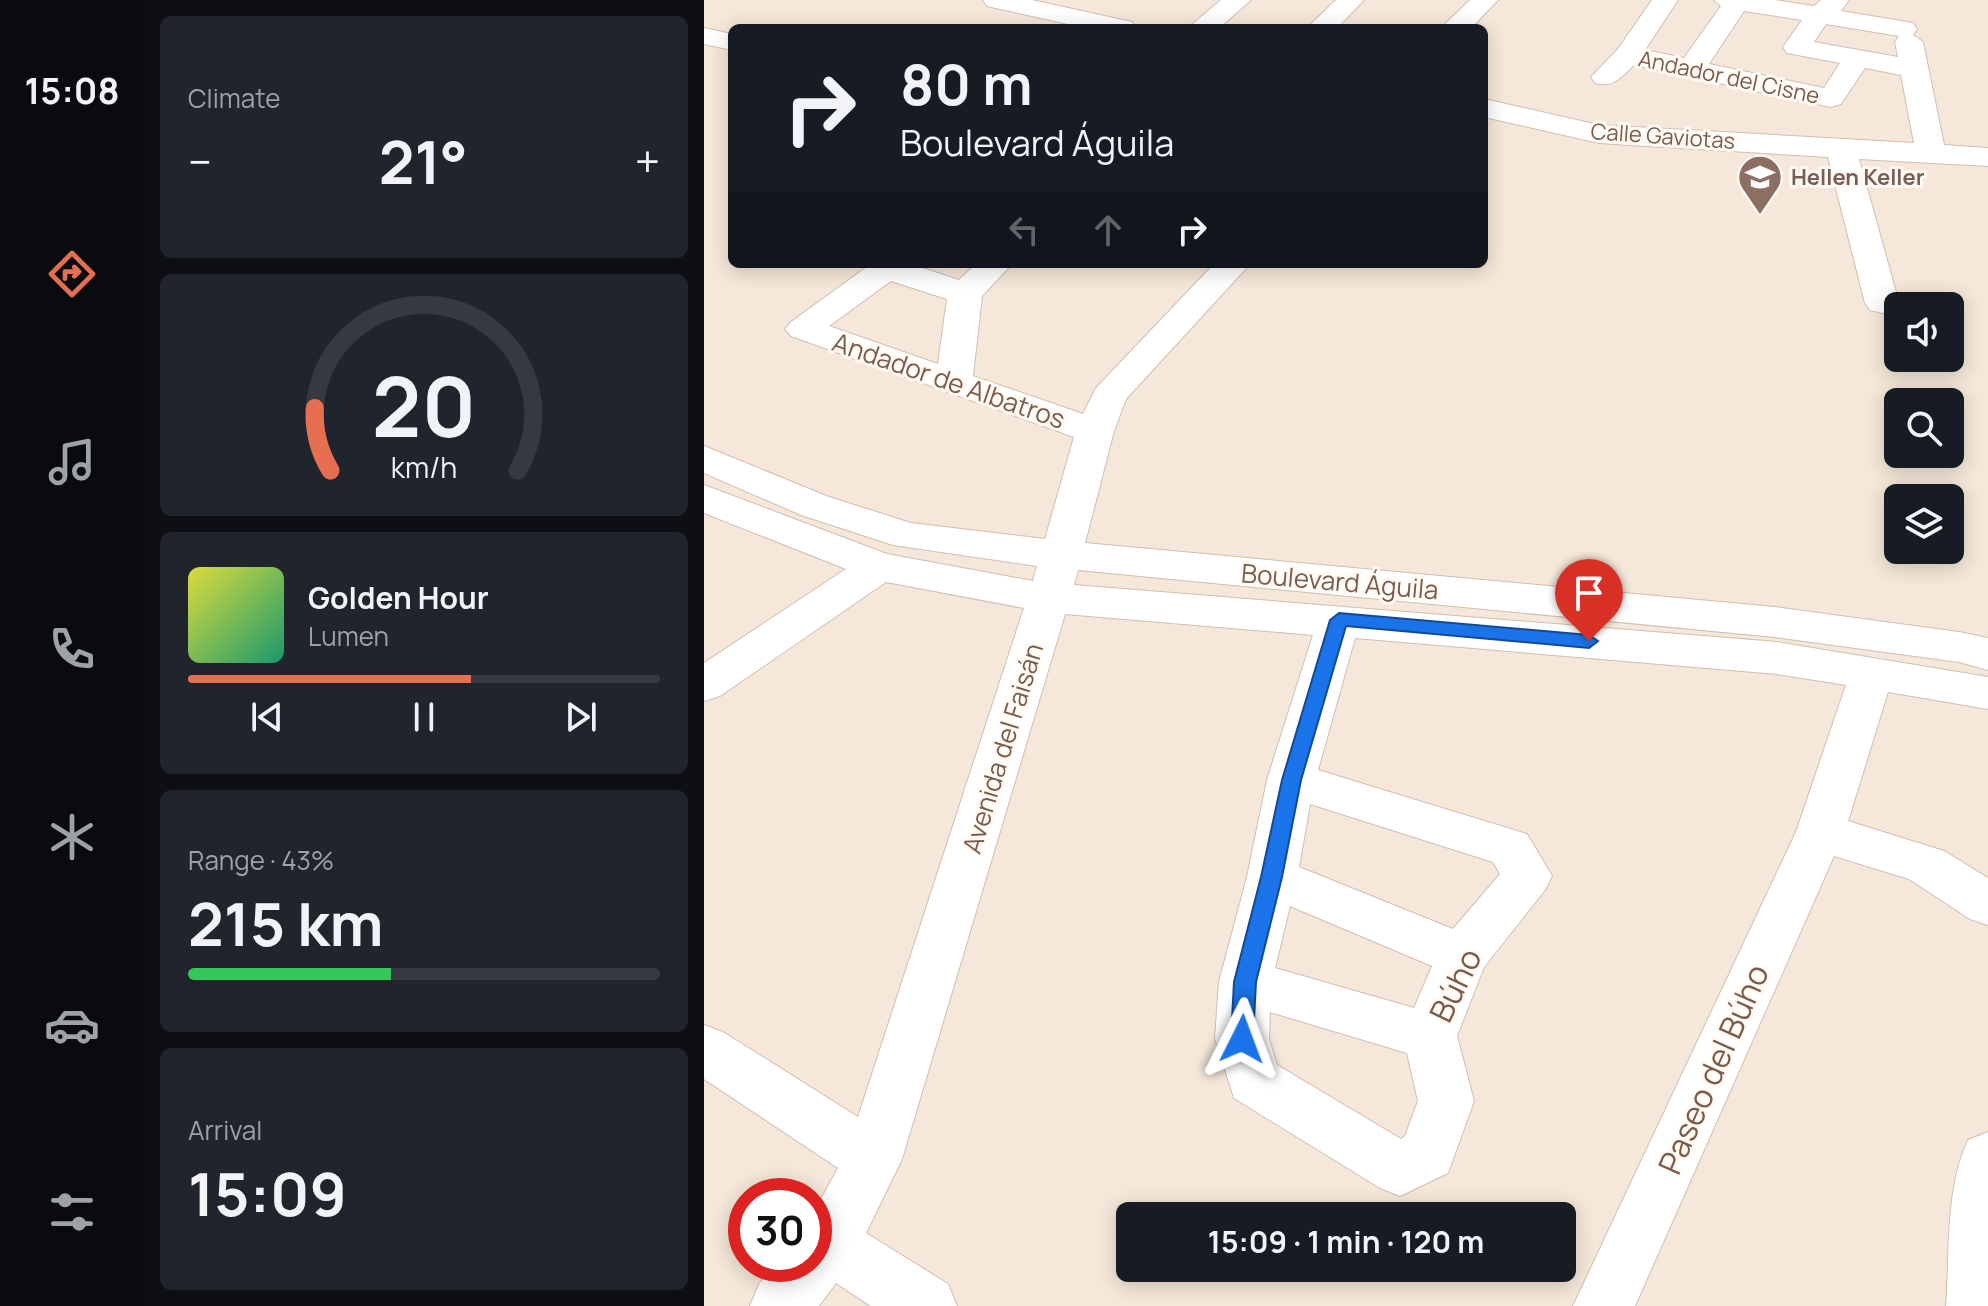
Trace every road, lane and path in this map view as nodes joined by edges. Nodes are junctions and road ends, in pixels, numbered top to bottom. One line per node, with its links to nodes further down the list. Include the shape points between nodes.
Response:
1 (1238, 0): 8 (street)
2 (1665, 0): 12 (street, Andador del Cisne)
3 (1478, 1): 9 (street)
4 (1732, 1): 6 (street); 15 (street)
5 (1001, 6): 7 (street)
6 (1816, 10): 13 (street, via 1797,47); 14 (street); 16 (street, via 1900,20)
7 (1100, 24)
8 (1207, 24)
9 (1458, 24)
10 (704, 36): 11 (street)
11 (728, 41)
12 (1628, 55): 15 (street, Andador del Cisne); 17 (street, Andador del Cisne)
13 (1858, 58): 14 (street, Andador del Cisne, via 1831,98); 16 (street)
14 (1759, 61): 15 (street, Andador del Cisne)
15 (1692, 68)
16 (1915, 69): 20 (street)
17 (1605, 77)
18 (1488, 109): 19 (street, Calle Gaviotas, via 1599,134)
19 (1841, 148): 20 (street, Calle Gaviotas); 27 (street)
20 (1931, 154): 21 (street, Calle Gaviotas)
21 (1988, 157)
22 (888, 268): 28 (street, Andador de Albatros, via 803,329)
23 (892, 268): 26 (street)
24 (991, 268): 26 (street)
25 (1229, 268): 29 (street, Avenida del Faisán, via 1109,396)
26 (965, 293): 28 (street)
27 (1882, 303)
28 (954, 383): 29 (street, Andador de Albatros)
29 (1095, 431): 33 (street, Avenida del Faisán)
30 (704, 458): 33 (street, Boulevard Águila, via 815,506)
31 (704, 498): 32 (street, Boulevard Águila)
32 (879, 567): 33 (street, Boulevard Águila); 37 (street)
33 (1055, 577): 34 (street, Boulevard Águila); 35 (street, Boulevard Águila, via 1775,622); 47 (street, Avenida del Faisán)
34 (1339, 620): 36 (street, Boulevard Águila, via 1777,658); 39 (street)
35 (1988, 654)
36 (1872, 674): 38 (street, Boulevard Águila); 40 (street, Paseo del Búho)
37 (704, 685)
38 (1988, 693)
39 (1291, 780): 41 (street); 43 (street, Búho, via 1510,848 1527,876)
40 (1820, 832): 42 (street, via 1926,865); 54 (street, Paseo del Búho)
41 (1272, 877): 43 (street); 44 (street)
42 (1988, 904)
43 (1462, 956): 45 (street, Búho)
44 (1245, 982): 45 (street); 45 (street, Búho, via 1242,1039 1254,1080 1400,1169 1428,1154 1446,1101)
45 (1430, 1036)
46 (704, 1049): 47 (street)
47 (873, 1159): 49 (street, Avenida del Faisán)
48 (1985, 1173): 55 (street)
49 (832, 1233)
50 (832, 1263): 53 (street)
51 (800, 1282): 52 (street, Avenida del Faisán)
52 (781, 1306)
53 (926, 1306)
54 (1604, 1306)
55 (1977, 1306)

